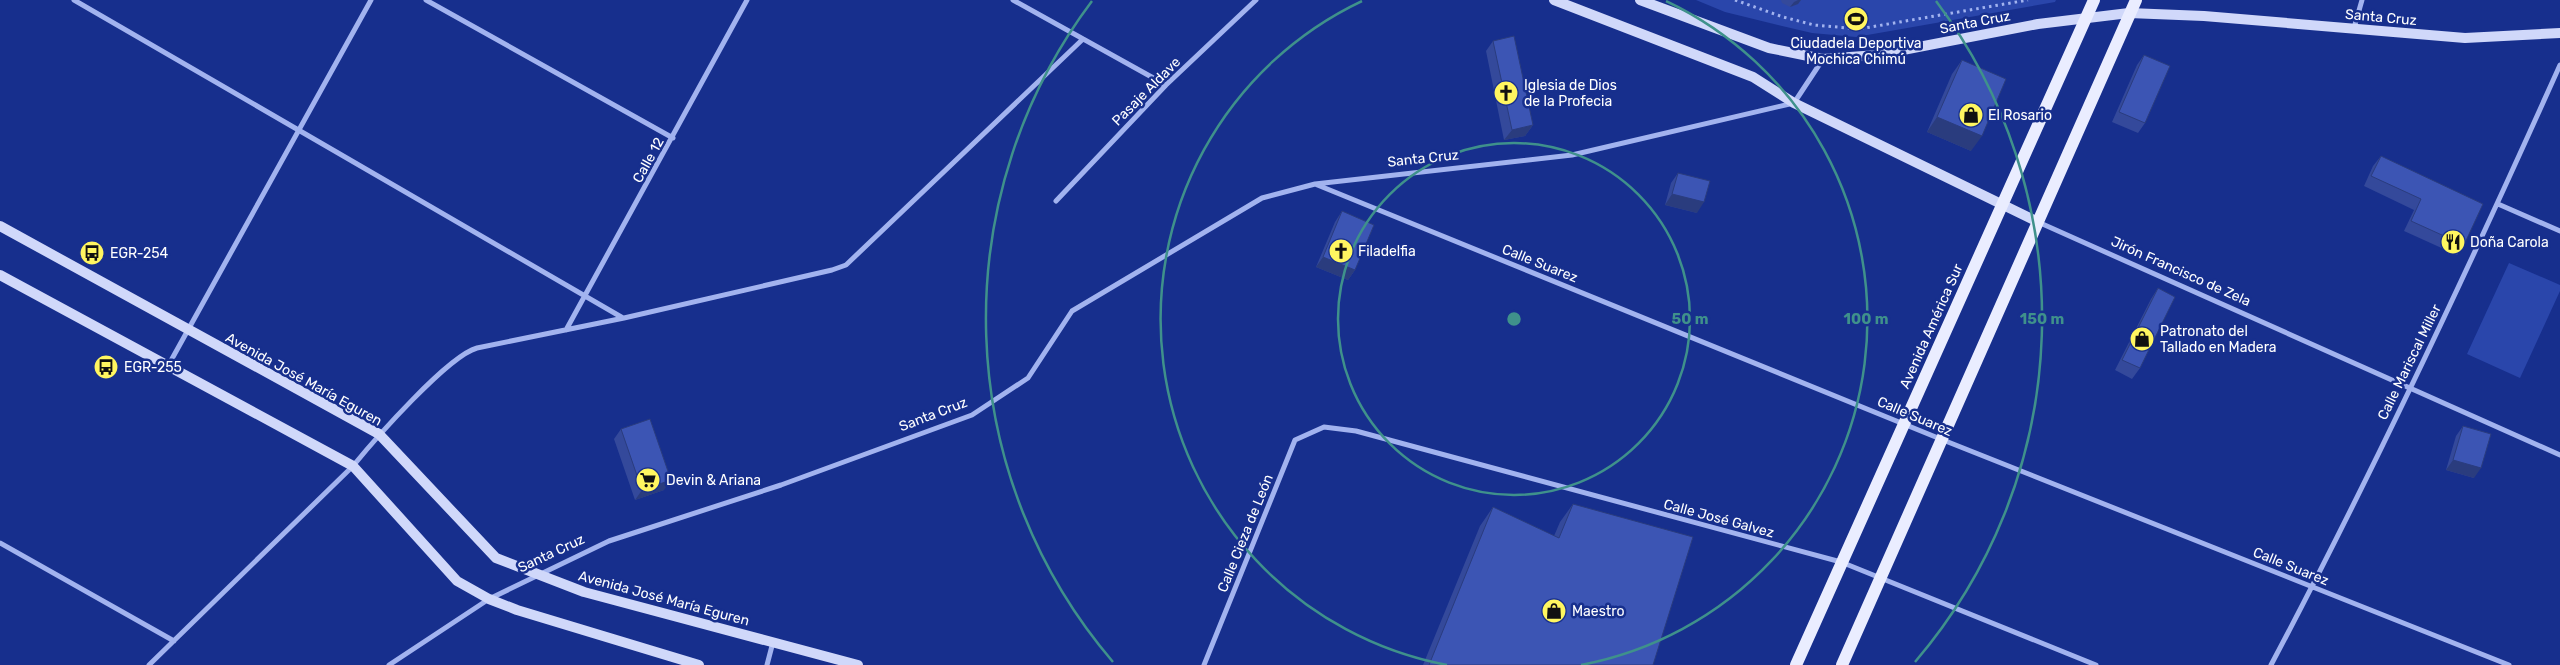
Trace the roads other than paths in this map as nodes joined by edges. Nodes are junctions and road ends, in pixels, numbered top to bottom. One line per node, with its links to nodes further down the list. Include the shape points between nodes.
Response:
1 (74, 0): 21 (street)
2 (371, 0): 21 (street)
3 (426, 0): 22 (street)
4 (747, 0): 22 (street, Calle 12)
5 (1013, 0): 16 (street)
6 (1256, 0): 19 (street, Pasaje Aldave)
7 (1554, 0): 20 (main road, Jirón Francisco de Zela, via 1753,77)
8 (1640, 0): 17 (main road, Santa Cruz, via 1769,48)
9 (2094, 0): 13 (main road, Avenida América Sur)
10 (2136, 0): 12 (main road)
11 (2362, 0): 14 (street)
12 (2129, 14): 13 (main road, Santa Cruz); 14 (main road, Santa Cruz, via 2204,16); 27 (main road)
13 (2085, 18): 17 (main road, Santa Cruz, via 1876,55); 25 (main road, Avenida América Sur)
14 (2353, 29): 15 (main road, Santa Cruz, via 2465,38)
15 (2560, 32)
16 (1083, 38): 19 (street); 32 (street, via 846,265)
17 (1823, 59): 20 (street)
18 (2560, 65): 26 (street, Calle Mariscal Miller)
19 (1166, 85): 24 (street, Pasaje Aldave)
20 (1794, 103): 23 (street, Santa Cruz, via 1572,155); 25 (main road, Jirón Francisco de Zela)
21 (300, 130): 31 (street); 34 (street)
22 (673, 138): 31 (street, Calle 12)
23 (1315, 184): 37 (street, Calle Suarez); 45 (street, Santa Cruz, via 1262,198 1072,311 1028,378 972,415 781,485 609,541)
24 (1056, 201)
25 (2002, 204): 27 (main road, Jirón Francisco de Zela); 37 (main road, Avenida América Sur)
26 (2498, 204): 29 (street); 36 (street, Calle Mariscal Miller)
27 (2038, 222): 36 (street, Jirón Francisco de Zela); 40 (main road)
28 (0, 226): 34 (main road, Avenida José María Eguren)
29 (2560, 231)
30 (0, 274): 35 (main road)
31 (586, 297): 32 (street); 33 (street, Calle 12)
32 (624, 318): 33 (street)
33 (566, 330): 39 (street, via 465,352)
34 (188, 331): 35 (street); 39 (main road, Avenida José María Eguren)
35 (168, 366): 42 (main road)
36 (2409, 388): 41 (street, Jirón Francisco de Zela); 47 (street, Calle Mariscal Miller)
37 (1904, 422): 40 (street, Calle Suarez); 44 (main road, Avenida América Sur)
38 (1324, 427): 44 (street, Calle José Galvez, via 1356,431); 56 (street, Calle Cieza de León, via 1295,440)
39 (379, 434): 42 (street); 45 (main road, Avenida José María Eguren, via 496,558)
40 (1942, 440): 46 (main road); 47 (street, Calle Suarez)
41 (2560, 455)
42 (353, 466): 48 (main road, via 457,581); 49 (street)
43 (0, 543): 49 (street)
44 (1841, 562): 46 (street, Calle José Galvez); 57 (main road, Avenida América Sur)
45 (538, 574): 48 (street, Santa Cruz); 50 (main road, Avenida José María Eguren, via 584,592)
46 (1882, 577): 58 (main road); 59 (street, Calle José Galvez)
47 (2313, 586): 60 (street, Calle Mariscal Miller); 61 (street, Calle Suarez)
48 (489, 599): 52 (street, Santa Cruz); 53 (main road)
49 (174, 641): 51 (street)
50 (774, 642): 54 (street); 55 (main road, Avenida José María Eguren)
51 (149, 665)
52 (389, 665)
53 (699, 665)
54 (767, 665)
55 (858, 665)
56 (1204, 665)
57 (1796, 665)
58 (1842, 665)
59 (2096, 665)
60 (2270, 665)
61 (2508, 665)

